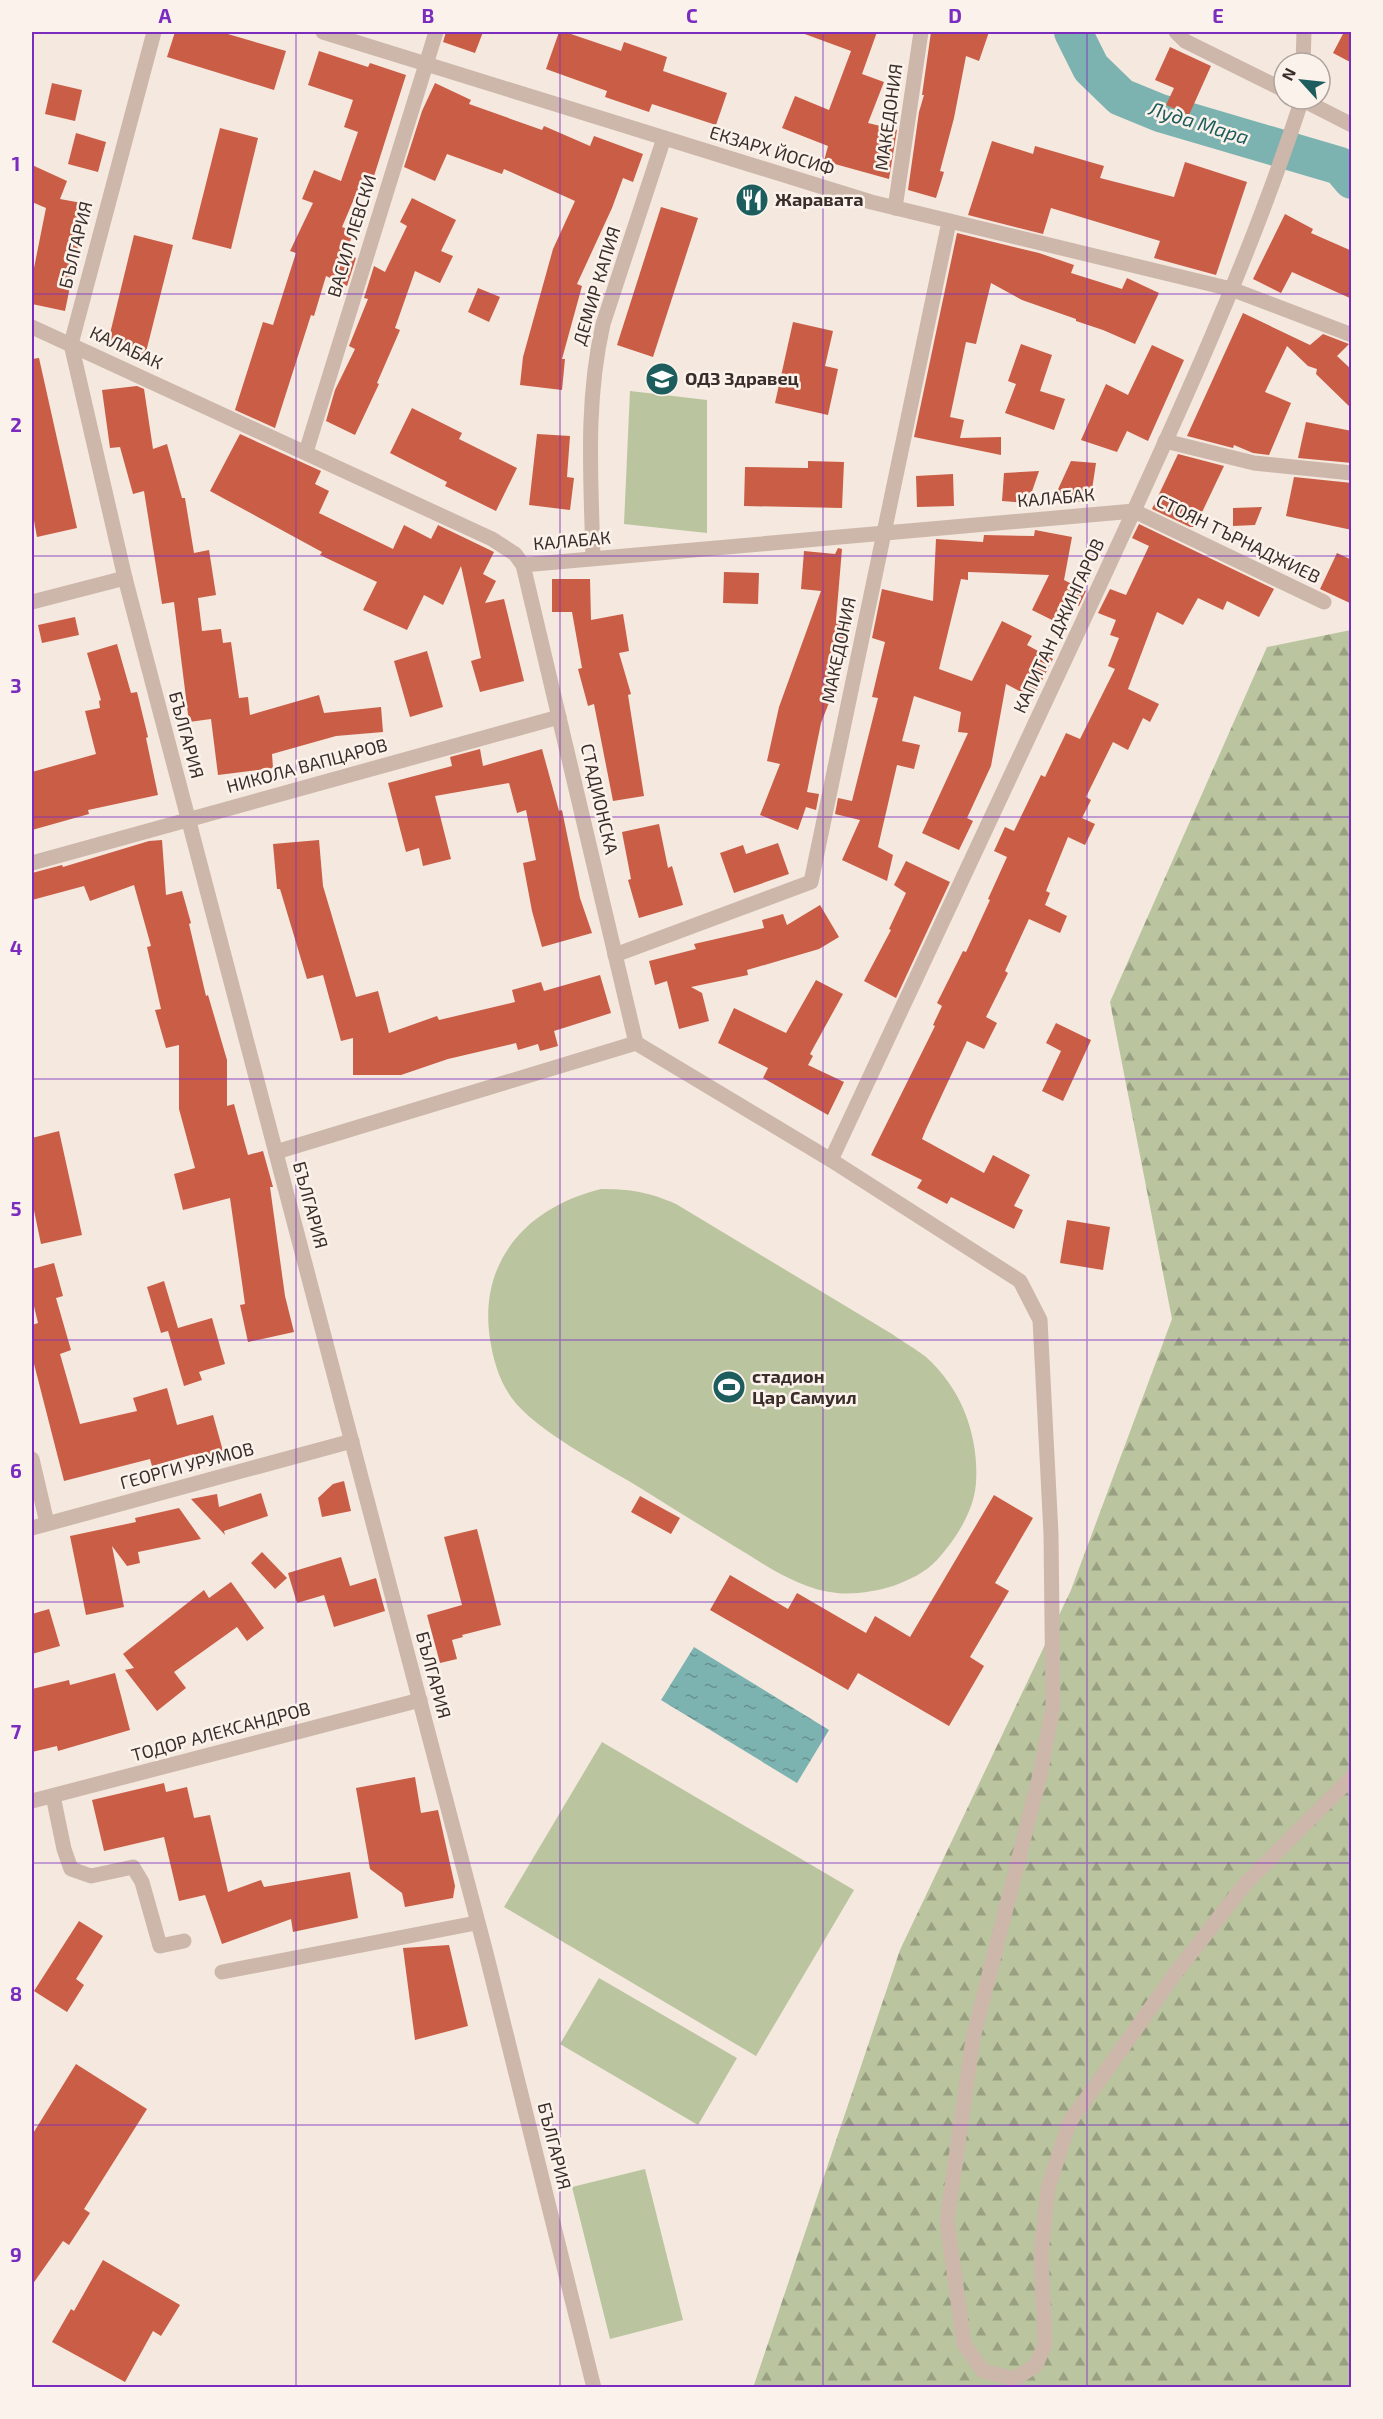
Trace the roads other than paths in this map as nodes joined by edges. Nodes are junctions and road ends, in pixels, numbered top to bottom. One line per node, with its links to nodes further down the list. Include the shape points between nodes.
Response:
1 (154, 32): 19 (street, БЪЛГАРИЯ)
2 (322, 32): 8 (street, ЕКЗАРХ ЙОСИФ)
3 (436, 32): 8 (street, ВАСИЛ ЛЕВСКИ)
4 (921, 32): 14 (street, МАКЕДОНИЯ)
5 (1176, 32): 9 (street, via 1185,41)
6 (1304, 32): 7 (street)
7 (1303, 51)
8 (426, 63): 13 (street, ЕКЗАРХ ЙОСИФ); 21 (street, ВАСИЛ ЛЕВСКИ)
9 (1272, 84)
10 (1298, 111): 16 (street, КАПИТАН ДЖИНГАРОВ)
11 (1325, 111): 12 (street)
12 (1352, 125)
13 (664, 138): 14 (street, ЕКЗАРХ ЙОСИФ); 25 (street, ДЕМИР КАПИЯ, via 596,353 590,432)
14 (895, 208): 15 (street, ЕКЗАРХ ЙОСИФ)
15 (949, 222): 16 (street, ЕКЗАРХ ЙОСИФ); 24 (street, МАКЕДОНИЯ)
16 (1231, 289): 18 (street, ЕКЗАРХ ЙОСИФ); 20 (street, КАПИТАН ДЖИНГАРОВ)
17 (32, 327): 19 (street, КАЛАБАК)
18 (1352, 335)
19 (71, 344): 21 (street, КАЛАБАК); 27 (street, БЪЛГАРИЯ)
20 (1165, 441): 22 (street, via 1254,463); 23 (street, КАПИТАН ДЖИНГАРОВ)
21 (306, 452): 26 (street, КАЛАБАК, via 492,539)
22 (1352, 473)
23 (1134, 511): 24 (street, КАЛАБАК); 29 (street, СТОЯН ТЪРНАДЖИЕВ); 36 (street, КАПИТАН ДЖИНГАРОВ)
24 (883, 533): 25 (street, КАЛАБАК); 33 (street, МАКЕДОНИЯ, via 811,882)
25 (593, 558): 26 (street, КАЛАБАК)
26 (523, 564): 30 (street, СТАДИОНСКА)
27 (125, 578): 28 (street); 31 (street, БЪЛГАРИЯ)
28 (32, 602)
29 (1324, 602)
30 (559, 717): 31 (street, НИКОЛА ВАПЦАРОВ); 33 (street, СТАДИОНСКА)
31 (188, 819): 32 (street, НИКОЛА ВАПЦАРОВ); 35 (street, БЪЛГАРИЯ)
32 (32, 863)
33 (615, 955): 34 (street, СТАДИОНСКА)
34 (636, 1043): 35 (street); 36 (street)
35 (276, 1152): 37 (street, БЪЛГАРИЯ)
36 (831, 1160): 42 (street, via 1020,1281 1040,1320 1051,1534 1053,1706 1040,1774 973,2038 947,2221 964,2344 983,2371 1015,2379 1036,2365 1045,2344 1041,2254 1048,2188 1069,2123 1177,1971 1246,1883)
37 (352, 1441): 39 (street, ГЕОРГИ УРУМОВ); 41 (street, БЪЛГАРИЯ)
38 (32, 1459): 39 (street)
39 (47, 1524): 40 (street, ГЕОРГИ УРУМОВ)
40 (32, 1528)
41 (420, 1700): 43 (street, ТОДОР АЛЕКСАНДРОВ); 45 (street, БЪЛГАРИЯ)
42 (1352, 1777)
43 (53, 1796): 44 (street, ТОДОР АЛЕКСАНДРОВ); 46 (street, via 71,1869 91,1876 133,1867 142,1882 160,1946)
44 (32, 1801)
45 (476, 1923): 47 (street); 48 (street, БЪЛГАРИЯ)
46 (184, 1941)
47 (222, 1972)
48 (594, 2388)

